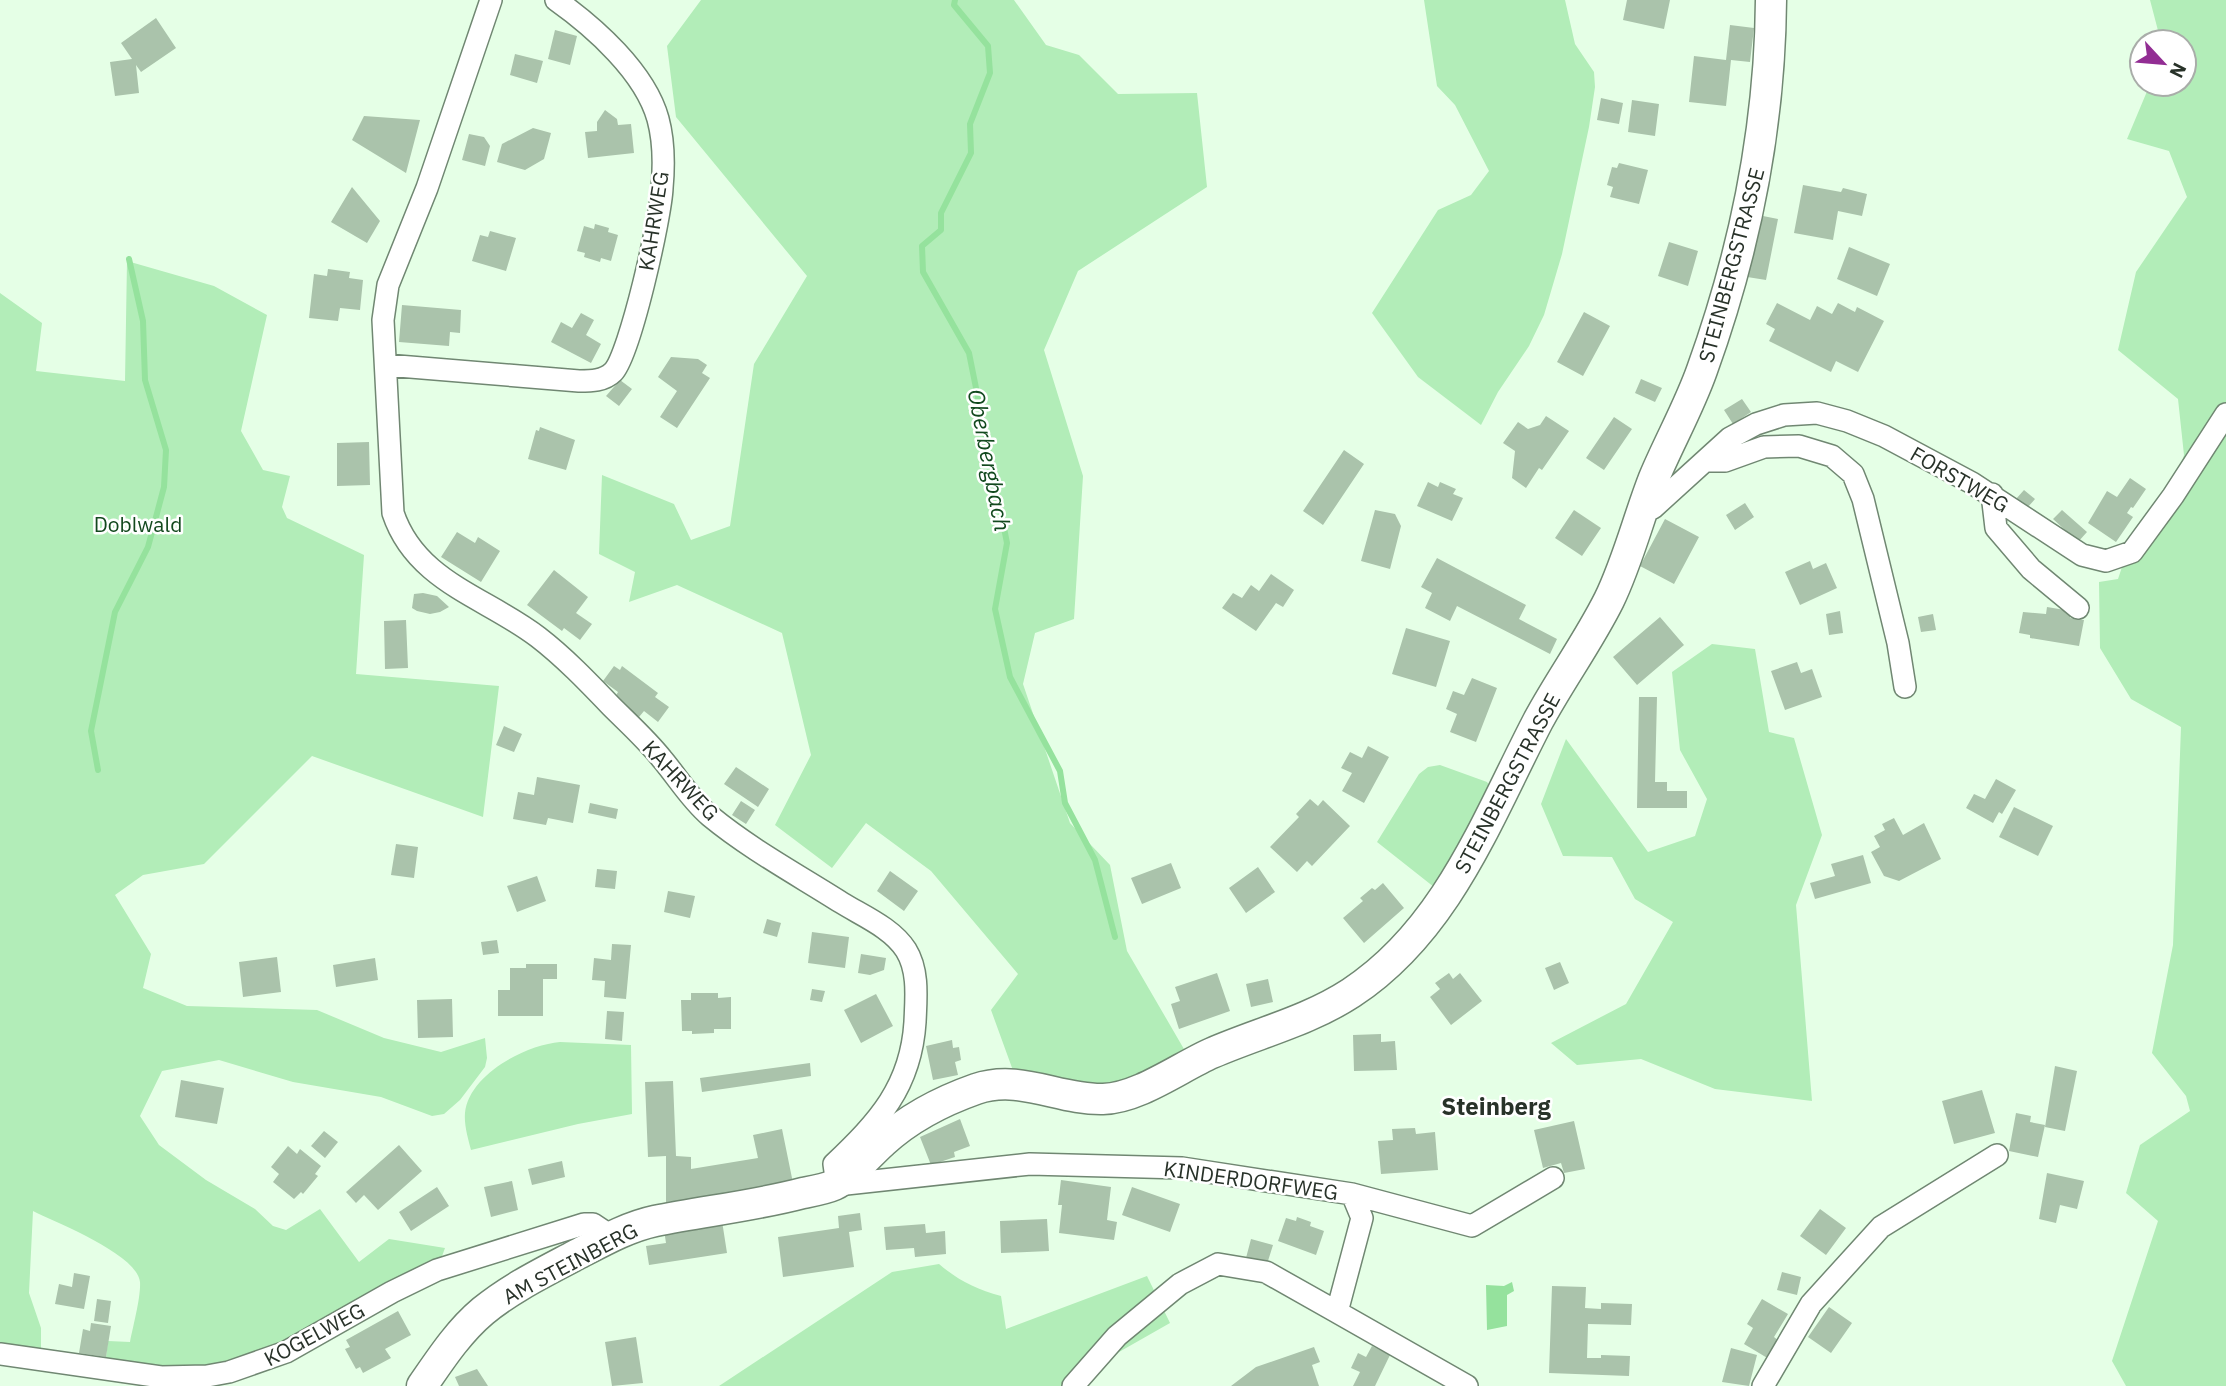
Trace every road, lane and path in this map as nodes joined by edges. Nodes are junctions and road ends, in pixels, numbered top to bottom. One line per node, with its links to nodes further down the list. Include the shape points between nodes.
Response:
1 (491, 0): 4 (street, KAHRWEG, via 427,188 388,285 383,320)
2 (556, 0): 4 (street, KAHRWEG, via 596,32 636,75 658,118 662,191 626,351 614,371 597,381)
3 (1771, 0): 8 (main road, STEINBERGSTRASSE, via 1762,138 1749,205 1701,375)
4 (386, 365): 13 (street, KAHRWEG, via 392,505 398,528 418,559 553,649 661,757 715,819 882,927 905,949 915,976 910,1059 889,1105 834,1164)
5 (2226, 414): 7 (street, FORSTWEG, via 2132,552 2106,561 2082,555)
6 (1705, 461): 7 (street, FORSTWEG, via 1730,438 1756,424 1784,415 1817,413 1864,427); 8 (street, FORSTWEG, via 1653,508); 10 (street, via 1725,461 1764,447 1799,446 1832,456 1853,474 1863,499)
7 (1992, 495): 9 (street, via 1996,528 2031,569)
8 (1644, 508): 13 (main road, STEINBERGSTRASSE, via 1606,605 1542,715 1470,855 1433,916 1377,974 1319,1011 1117,1097 1068,1096 1015,1084 973,1090 904,1125)
9 (2078, 608)
10 (1905, 687)
11 (1997, 1155): 21 (street, via 1881,1227 1811,1304)
12 (1553, 1178): 14 (street, via 1472,1226)
13 (837, 1185): 14 (street, KINDERDORFWEG, via 1044,1164 1182,1168); 15 (main road, AM STEINBERG, via 765,1204 648,1222)
14 (1352, 1194): 16 (street, KINDERDORFWEG, via 1362,1218)
15 (611, 1236): 17 (street, KOGELWEG, via 600,1227 584,1224 453,1264 286,1352 229,1372 161,1377); 18 (main road, AM STEINBERG, via 528,1280 482,1312)
16 (1337, 1312): 19 (street, via 1266,1272 1217,1264 1180,1284 1117,1336); 20 (street)
17 (0, 1354)
18 (422, 1386)
19 (1073, 1386)
20 (1467, 1386)
21 (1763, 1386)

